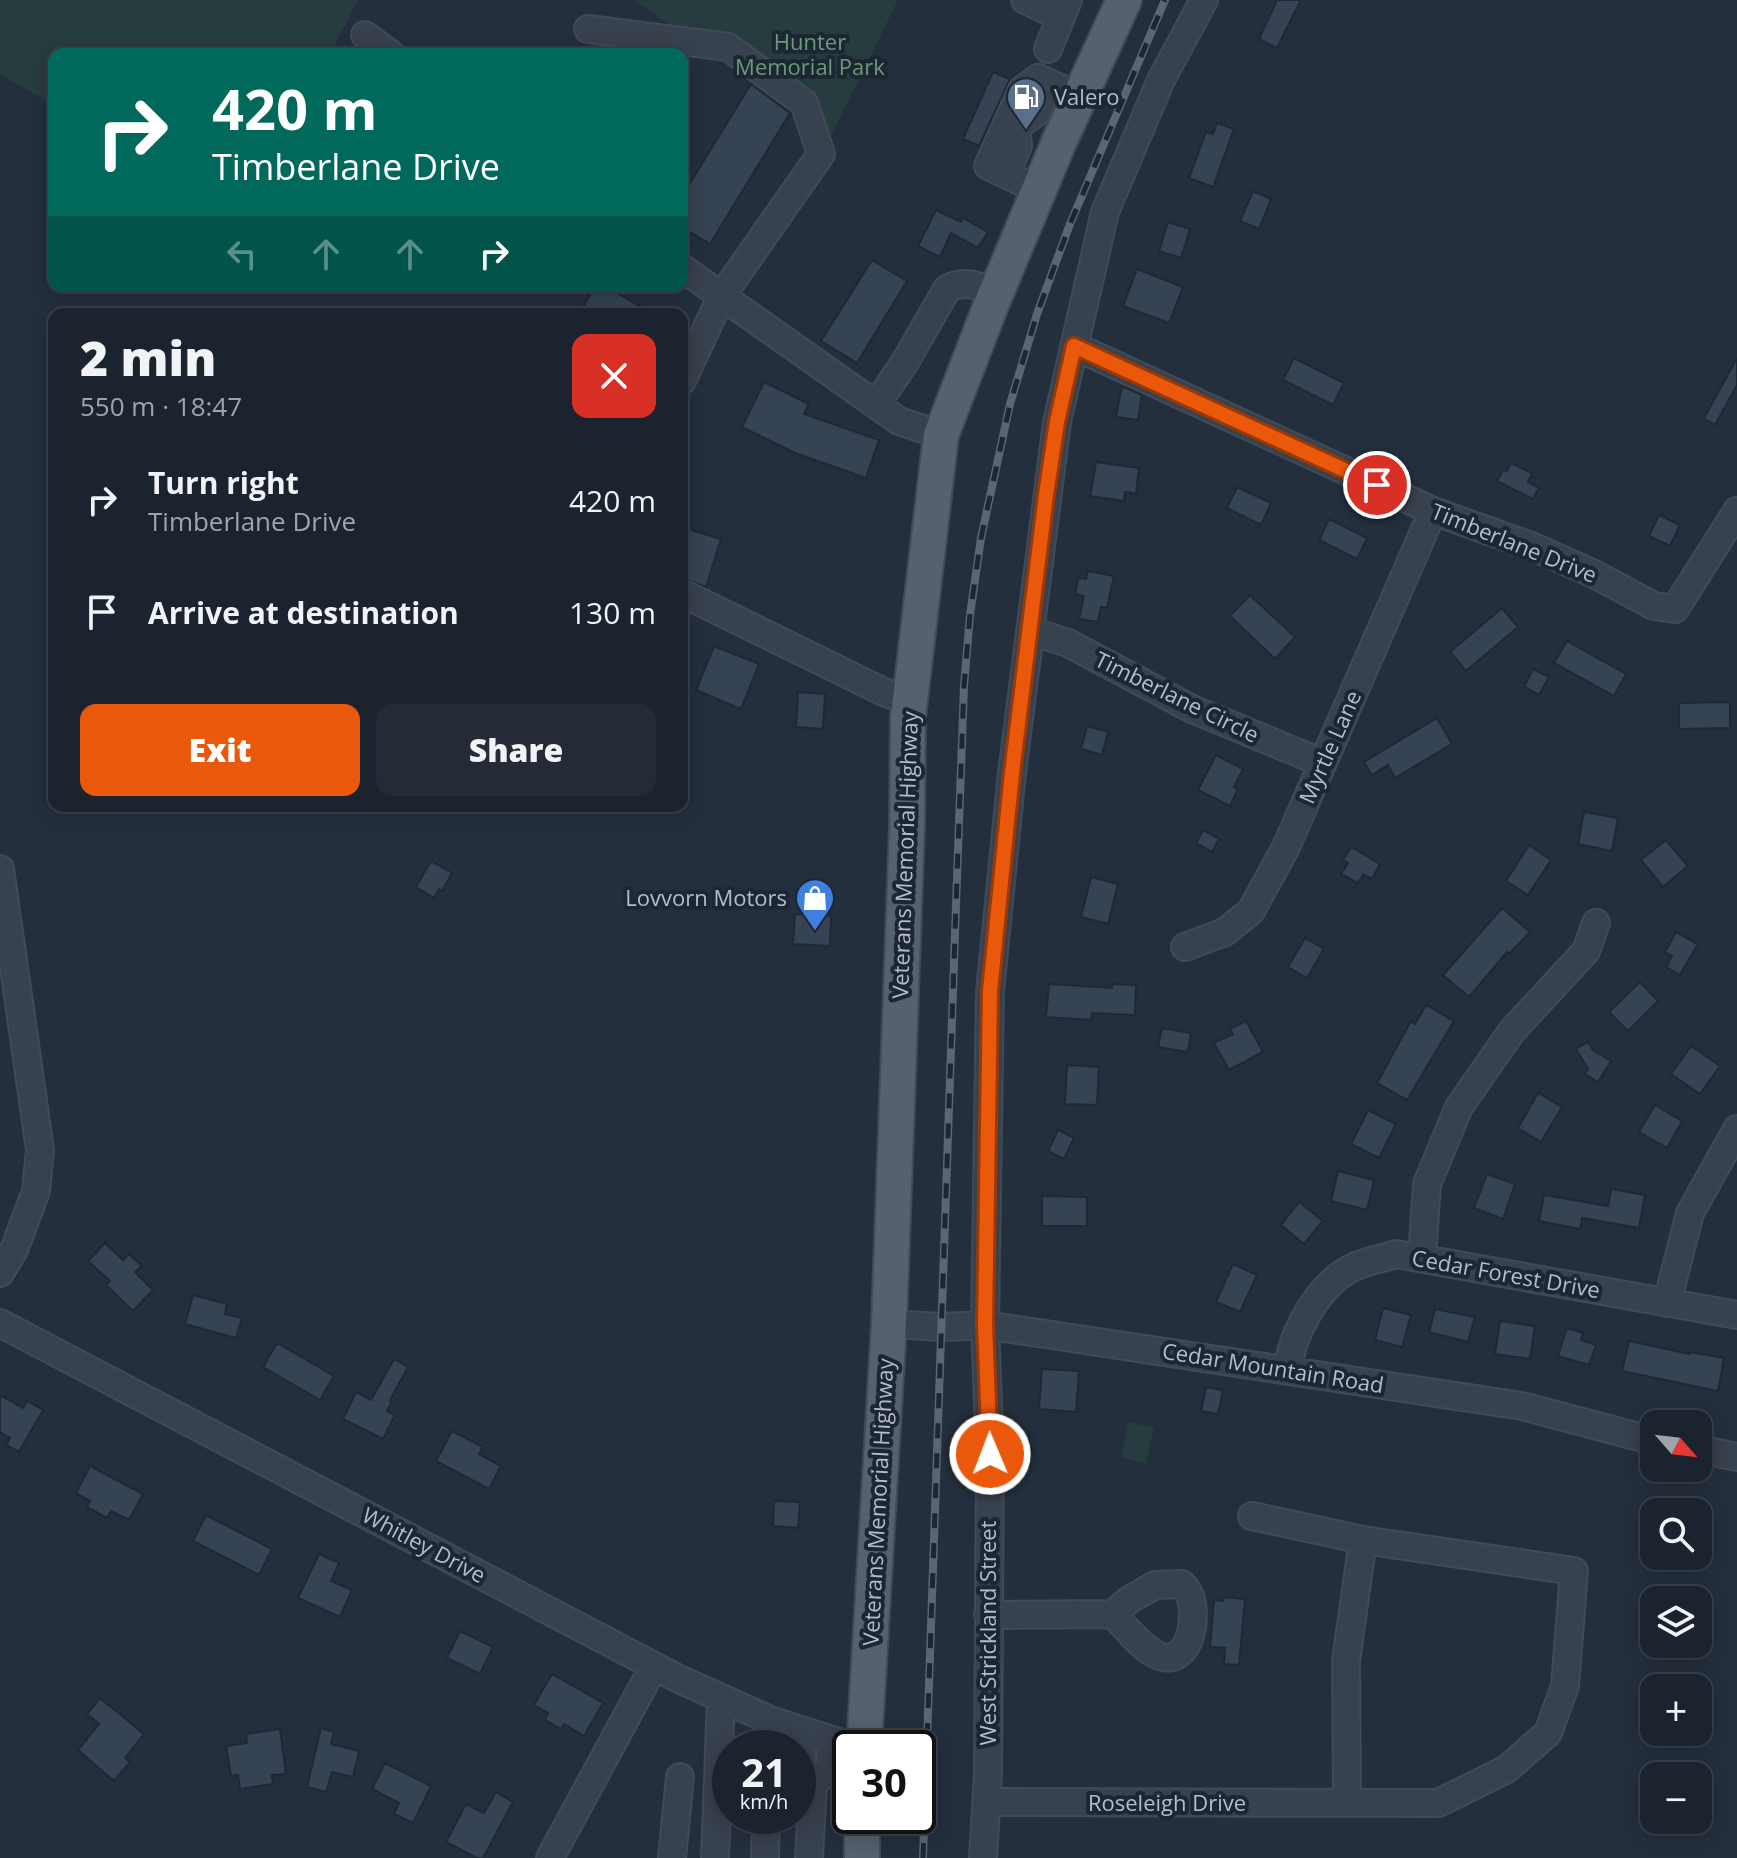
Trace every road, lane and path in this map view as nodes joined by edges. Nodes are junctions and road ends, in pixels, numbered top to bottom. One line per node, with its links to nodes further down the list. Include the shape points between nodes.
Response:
1 (1025, 0): 4 (street)
2 (1124, 0): 10 (main road, Veterans Memorial Highway)
3 (1204, 0): 16 (street, West Strickland Street, via 1161,80 1105,212)
4 (1065, 8): 8 (street)
5 (588, 29): 15 (street, via 728,47 804,103 821,154)
6 (365, 35): 7 (street)
7 (383, 48)
8 (1048, 49)
9 (1049, 83): 10 (street); 11 (street); 11 (street, via 1038,78 1022,90 988,166)
10 (1080, 97): 12 (main road, Veterans Memorial Highway)
11 (1005, 174): 12 (street)
12 (1039, 190): 14 (main road, Veterans Memorial Highway)
13 (688, 272): 15 (street)
14 (996, 293): 18 (street, via 974,284 947,289); 19 (main road, Veterans Memorial Highway)
15 (721, 297): 17 (street); 18 (street)
16 (1074, 346): 20 (street, Timberlane Drive); 23 (street, West Strickland Street, via 1049,473)
17 (688, 368)
18 (876, 405): 19 (street, via 899,421)
19 (941, 435): 24 (main road, Veterans Memorial Highway)
20 (1433, 511): 21 (street, Timberlane Drive, via 1531,546 1654,606 1675,609); 25 (street, Myrtle Lane)
21 (1737, 511)
22 (688, 596): 24 (street)
23 (1030, 631): 25 (street, Timberlane Circle, via 1068,643 1192,709); 36 (street, West Strickland Street, via 990,991)
24 (909, 701): 35 (main road, Veterans Memorial Highway)
25 (1323, 763): 28 (street, Myrtle Lane, via 1251,911 1225,932)
26 (0, 869): 31 (street, via 40,1150 36,1191)
27 (1596, 923): 30 (street, via 1586,951 1512,1031 1459,1107 1427,1184)
28 (1185, 947)
29 (1737, 1129): 32 (street, via 1690,1213)
30 (1422, 1258): 32 (street, Cedar Forest Drive); 37 (street, Cedar Forest Drive, via 1396,1254 1348,1270 1314,1301 1290,1349)
31 (0, 1273)
32 (1667, 1303): 33 (street, Cedar Forest Drive)
33 (1737, 1315)
34 (0, 1323): 45 (street, Whitley Drive)
35 (889, 1324): 36 (street, Cedar Mountain Road); 50 (main road, Veterans Memorial Highway)
36 (985, 1325): 37 (street, Cedar Mountain Road); 44 (street, West Strickland Street)
37 (1288, 1370): 38 (street, Cedar Mountain Road, via 1522,1406)
38 (1640, 1437)
39 (1712, 1452): 40 (street)
40 (1737, 1457)
41 (1252, 1516): 42 (street)
42 (1363, 1540): 56 (street, via 1346,1661); 56 (street, Roseleigh Drive, via 1574,1571 1565,1686 1548,1733 1507,1769 1438,1803)
43 (1113, 1614): 44 (street)
44 (988, 1615): 55 (street, West Strickland Street)
45 (654, 1666): 46 (street, Whitley Drive); 60 (street)
46 (721, 1698): 47 (street, Whitley Drive); 62 (street)
47 (770, 1720): 48 (street); 49 (street, Whitley Drive)
48 (770, 1730)
49 (798, 1730)
50 (865, 1730)
51 (816, 1736): 52 (street, Whitley Drive)
52 (830, 1740): 54 (street, via 831,1766)
53 (680, 1777): 61 (street)
54 (816, 1782)
55 (987, 1802): 56 (street, Roseleigh Drive); 66 (street, West Strickland Street)
56 (1347, 1803)
57 (766, 1834): 63 (street)
58 (810, 1834): 64 (street)
59 (862, 1834): 65 (main road)
60 (550, 1858)
61 (672, 1858)
62 (715, 1858)
63 (765, 1858)
64 (809, 1858)
65 (862, 1858)
66 (983, 1858)

